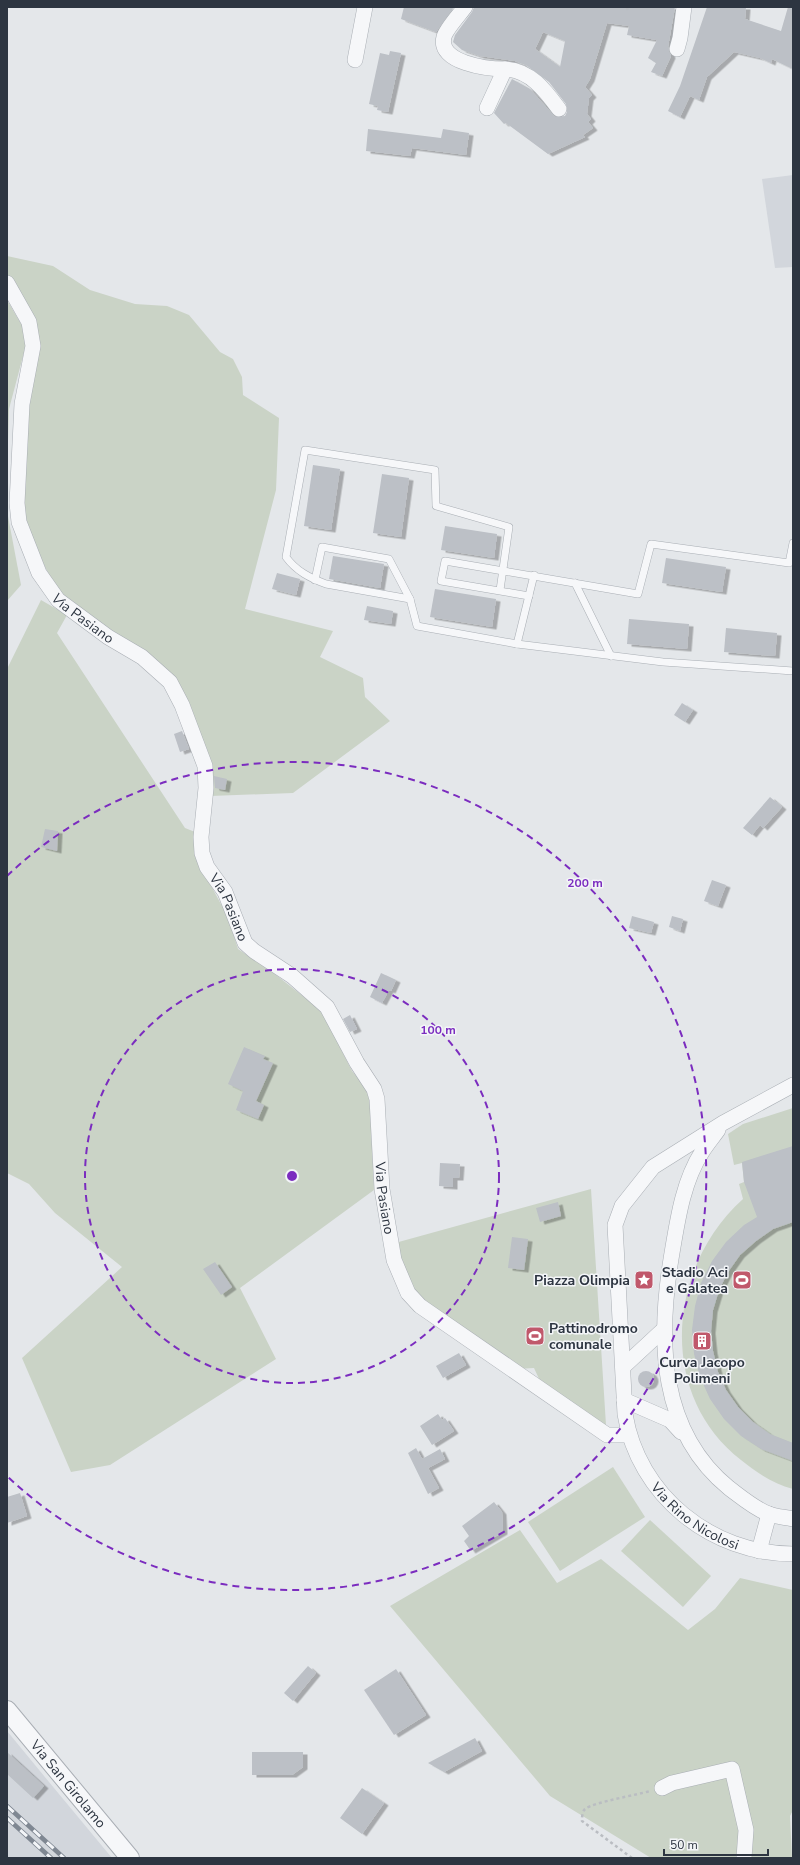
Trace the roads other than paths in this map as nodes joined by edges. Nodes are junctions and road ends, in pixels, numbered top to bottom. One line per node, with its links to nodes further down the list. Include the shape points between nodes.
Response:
1 (366, 7): 5 (street)
2 (465, 7): 6 (street, via 444,36 443,46 446,51 461,63)
3 (684, 7): 4 (street)
4 (677, 49)
5 (355, 60)
6 (505, 69): 7 (street); 8 (street, via 516,69 540,85)
7 (488, 108)
8 (559, 109)
9 (7, 283): 26 (street, Via Pasiano, via 29,322 33,346 22,404 17,503 19,522 36,566 58,600 142,657 170,682 182,705 205,766 202,853 207,867 225,892 245,943 254,952 292,976 327,1007 356,1063 374,1089 377,1099 382,1189 394,1260 405,1286 420,1306 607,1435)
10 (793, 543): 14 (lane, via 789,563 651,544 638,594)
11 (503, 571): 12 (lane); 13 (lane, via 509,527 436,506 435,470 306,450 286,557 294,568); 15 (lane); 15 (lane, via 445,561 441,581)
12 (534, 575): 14 (lane); 16 (lane)
13 (315, 580): 17 (lane); 17 (lane, via 322,547 389,559)
14 (575, 583): 19 (lane)
15 (500, 590): 16 (lane)
16 (529, 596): 18 (lane)
17 (410, 599): 18 (lane, via 417,626)
18 (517, 644): 19 (lane)
19 (611, 656): 20 (lane)
20 (793, 671)
21 (793, 1085): 22 (street)
22 (723, 1123): 23 (street, via 701,1153 678,1216 664,1310); 24 (street, via 653,1167 622,1206 615,1225)
23 (664, 1329): 24 (street); 27 (street, via 664,1352 669,1383 678,1417)
24 (623, 1367): 25 (street)
25 (624, 1400): 26 (street); 27 (street, via 670,1420)
26 (628, 1435): 30 (street, Via Rino Nicolosi, via 648,1474 665,1498 681,1514 732,1544)
27 (688, 1439): 28 (street, via 701,1461 719,1480)
28 (769, 1514): 29 (street); 30 (street)
29 (793, 1519)
30 (759, 1551): 31 (street, Via Rino Nicolosi)
31 (793, 1554)
32 (7, 1710): 34 (street, Via San Girolamo)
33 (662, 1788): 35 (street, via 672,1783 732,1769 746,1830)
34 (130, 1858)
35 (744, 1858)

